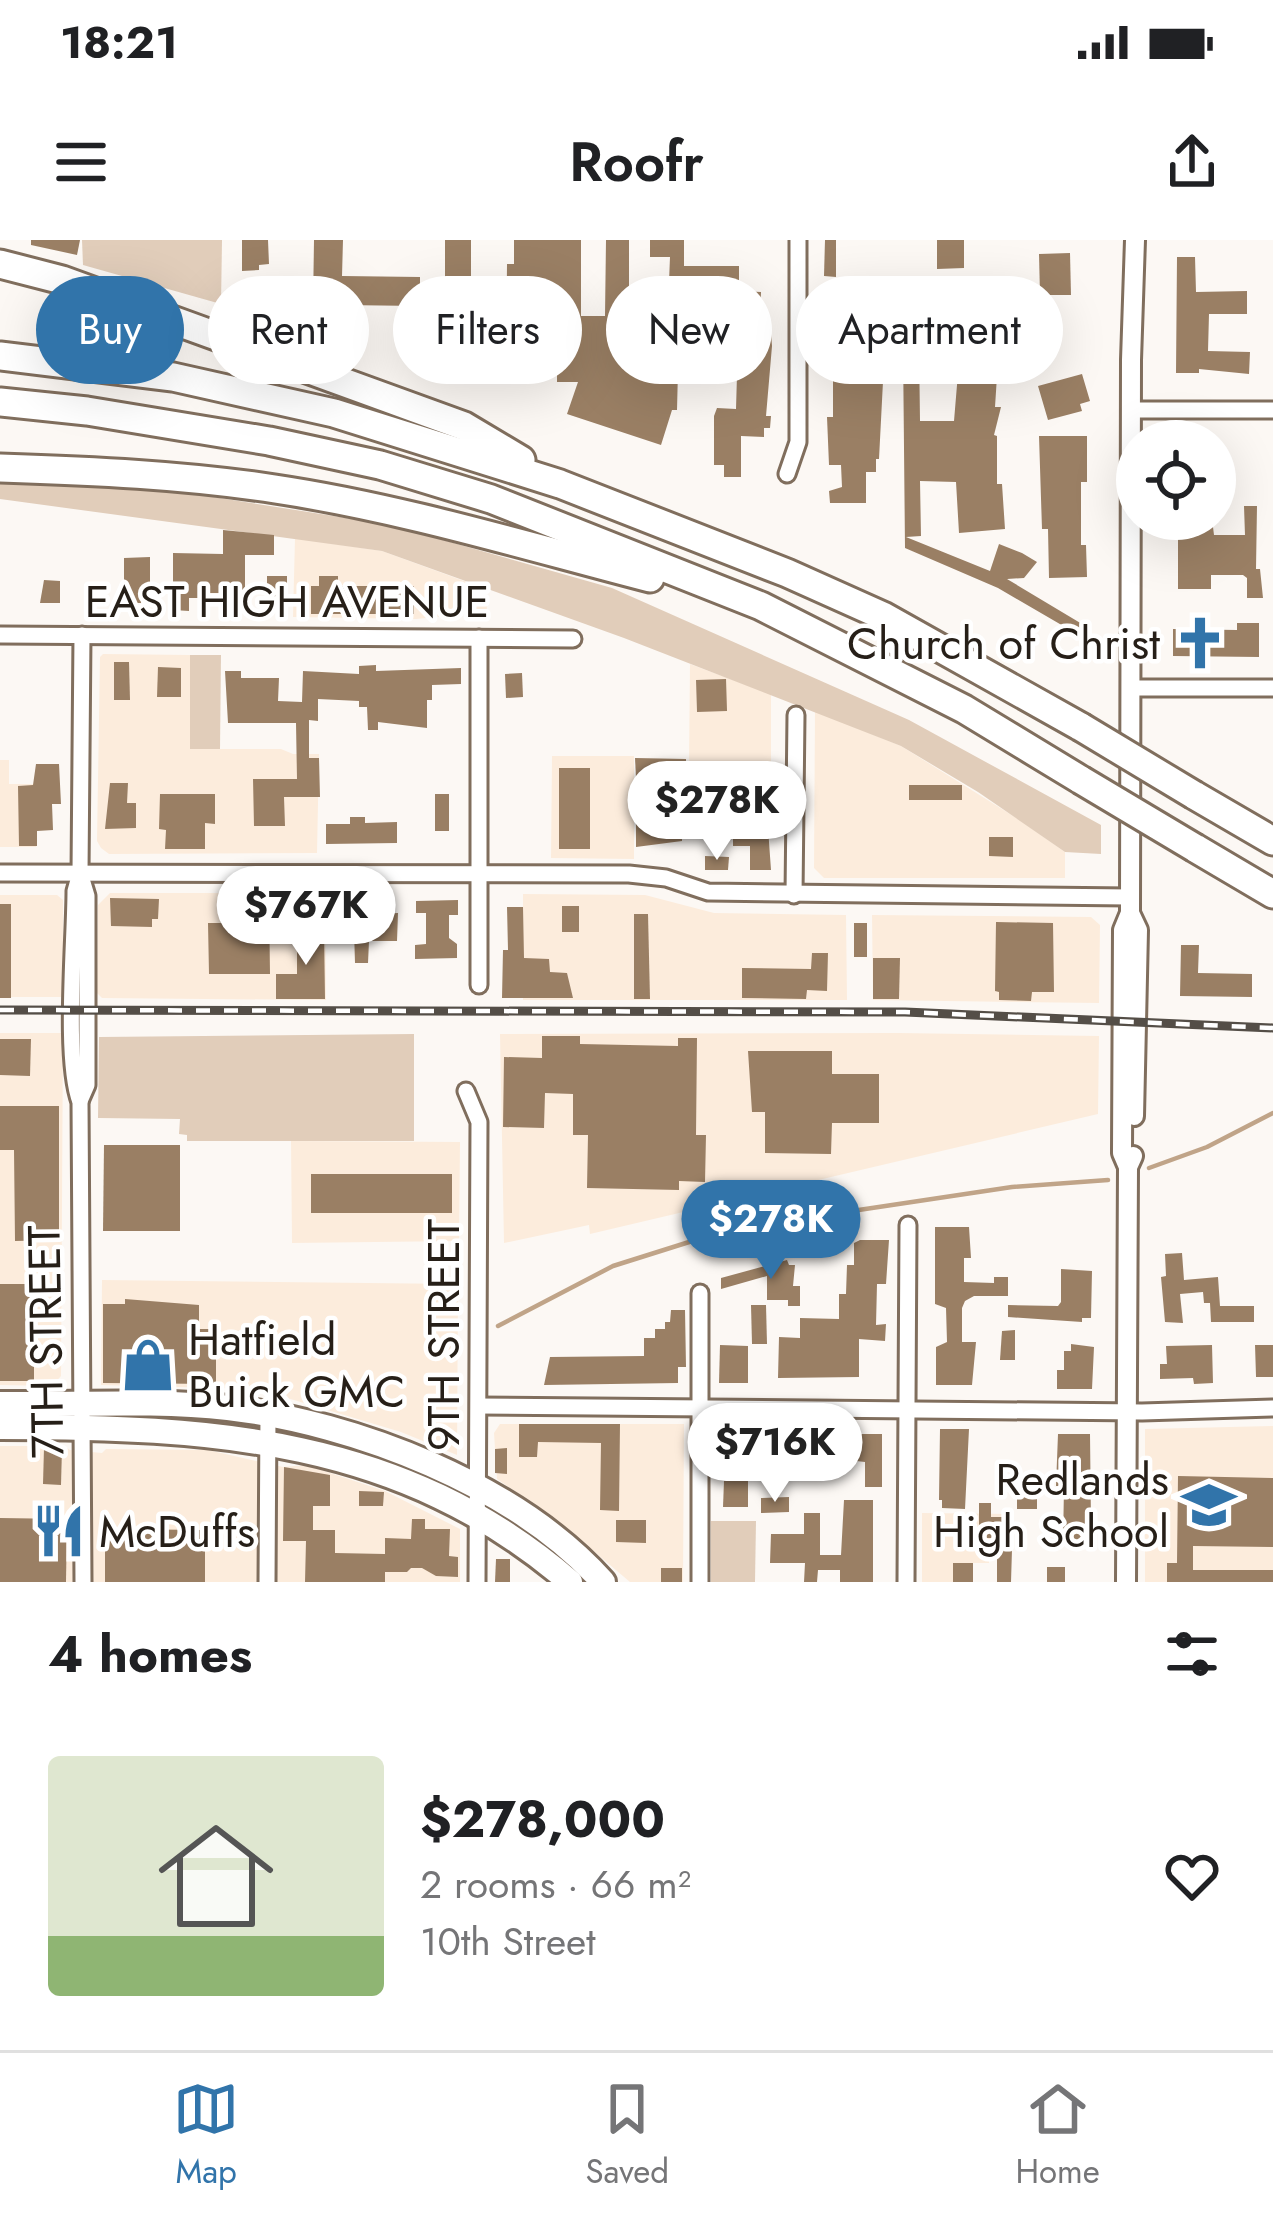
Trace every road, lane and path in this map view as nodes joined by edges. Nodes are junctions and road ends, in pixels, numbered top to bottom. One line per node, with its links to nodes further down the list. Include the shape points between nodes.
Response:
1 (799, 240): 9 (street, via 797,442)
2 (1136, 240): 6 (street)
3 (0, 264): 10 (highway, via 464,426)
4 (0, 356): 10 (highway, via 172,377 334,413)
5 (0, 402): 11 (highway, via 380,465 490,499)
6 (1132, 410): 7 (street); 16 (street)
7 (1273, 410)
8 (0, 468): 11 (highway, via 162,475 358,504)
9 (788, 474)
10 (560, 484): 19 (highway, bridge, via 883,616)
11 (761, 606): 23 (highway, bridge, via 964,709)
12 (0, 635): 13 (street, EAST HIGH AVENUE)
13 (82, 635): 14 (street, EAST HIGH AVENUE); 21 (street, 7TH STREET)
14 (478, 638): 15 (street, EAST HIGH AVENUE); 22 (street)
15 (573, 639)
16 (1131, 688): 17 (street); 25 (street)
17 (1273, 688)
18 (796, 715): 24 (street)
19 (1273, 842)
20 (0, 872): 21 (street)
21 (80, 873): 22 (street); 37 (street, 7TH STREET, via 87,896)
22 (478, 874): 24 (street, via 648,875 708,892); 26 (street)
23 (1273, 894)
24 (794, 896): 25 (street)
25 (1130, 905): 35 (street, via 1138,930)
26 (479, 986)
27 (466, 1090): 31 (street, 9TH STREET, via 479,1122)
28 (908, 1225): 33 (street)
29 (700, 1293): 32 (street)
30 (0, 1404): 37 (main road)
31 (478, 1406): 32 (street); 40 (street, 9TH STREET)
32 (701, 1406): 33 (street); 47 (street)
33 (907, 1408): 35 (street); 48 (street)
34 (1273, 1408): 35 (street)
35 (1126, 1412): 49 (street)
36 (268, 1414): 37 (main road, via 190,1406); 39 (street); 40 (main road, via 402,1453)
37 (82, 1416): 38 (main road); 39 (main road); 42 (street, 7TH STREET)
38 (0, 1427)
39 (267, 1441): 41 (main road, via 369,1468); 43 (street)
40 (478, 1490): 41 (street, 9TH STREET); 46 (main road, via 522,1514)
41 (478, 1516): 44 (street, 9TH STREET); 45 (main road)
42 (83, 1582)
43 (266, 1582)
44 (477, 1582)
45 (570, 1582)
46 (604, 1582)
47 (700, 1582)
48 (906, 1582)
49 (1126, 1582)

